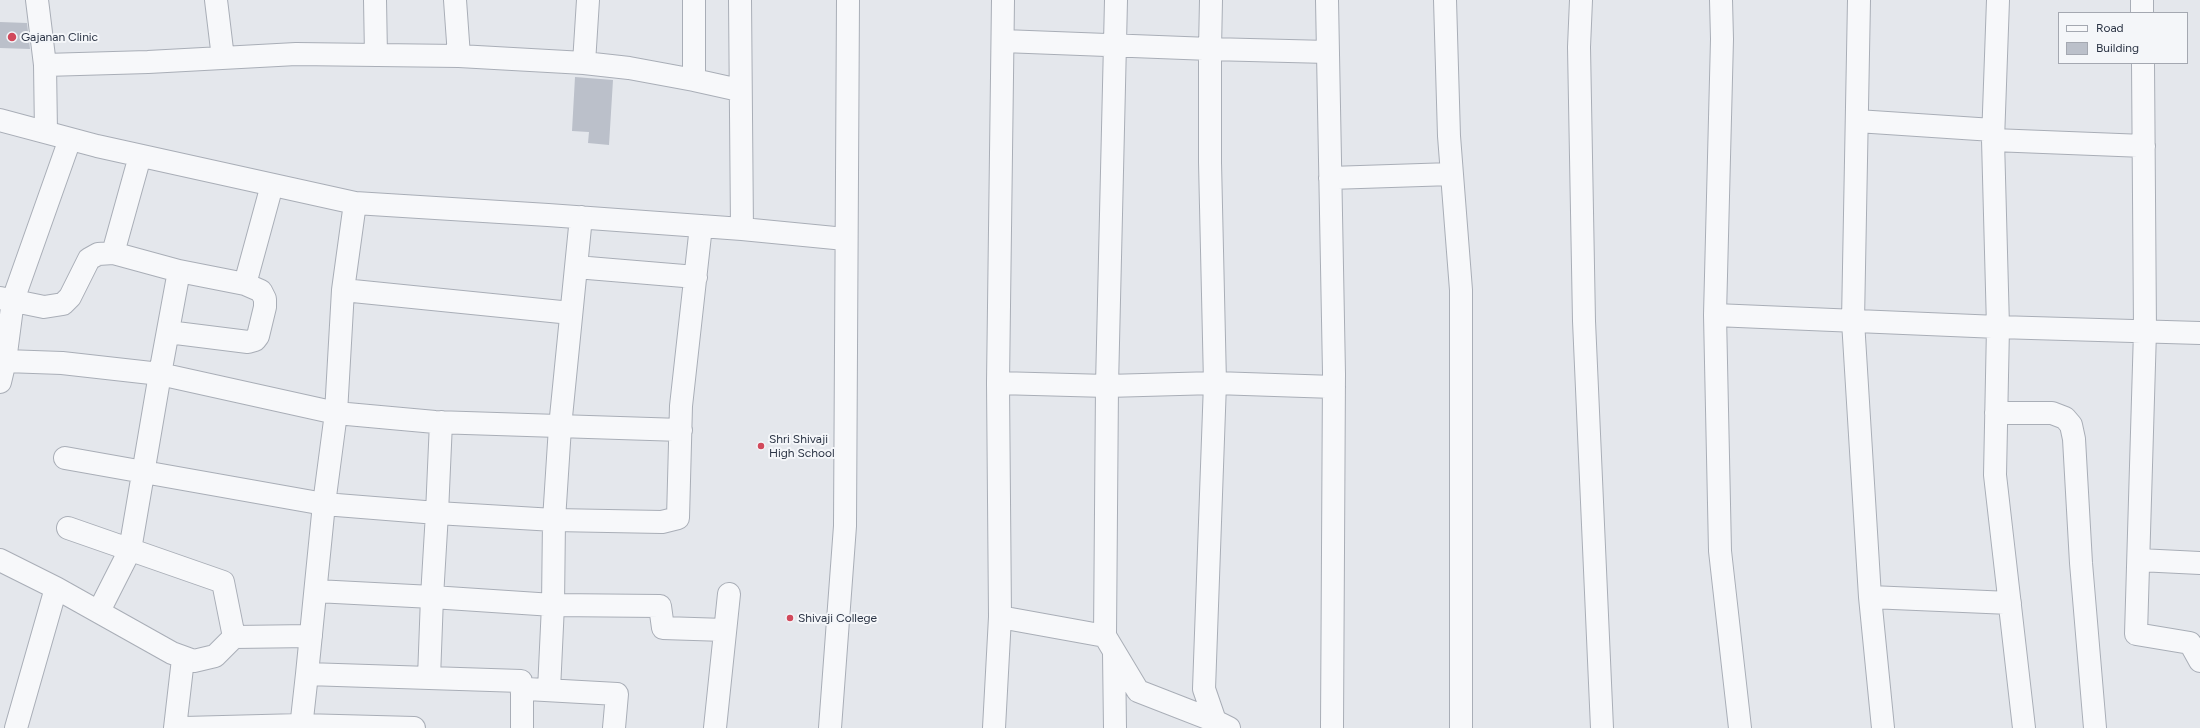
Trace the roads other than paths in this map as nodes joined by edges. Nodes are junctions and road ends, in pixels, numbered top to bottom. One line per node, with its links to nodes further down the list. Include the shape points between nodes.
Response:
1 (37, 0): 29 (street)
2 (216, 0): 26 (street)
3 (374, 0): 24 (street)
4 (455, 0): 25 (street)
5 (588, 0): 27 (street)
6 (694, 0): 30 (street)
7 (740, 0): 31 (street)
8 (848, 0): 46 (street)
9 (1003, 0): 20 (street)
10 (1116, 0): 21 (street)
11 (1211, 0): 22 (street)
12 (1327, 0): 23 (street)
13 (1445, 0): 39 (street)
14 (1581, 0): 115 (street, via 1579,47 1584,321)
15 (1721, 0): 55 (street)
16 (1859, 0): 33 (street)
17 (1998, 0): 35 (street)
18 (2142, 0): 19 (street)
19 (2142, 12)
20 (1003, 41): 21 (street); 63 (street)
21 (1116, 44): 22 (street); 65 (street)
22 (1210, 49): 23 (street); 64 (street)
23 (1328, 52): 40 (street)
24 (376, 55): 25 (street); 26 (street, via 296,54)
25 (459, 56): 27 (street)
26 (223, 58): 29 (street)
27 (584, 63): 30 (street)
28 (2143, 64): 37 (street)
29 (45, 65): 34 (street)
30 (694, 80): 31 (street)
31 (739, 90): 45 (street)
32 (0, 120): 34 (street)
33 (1857, 121): 35 (street); 56 (street)
34 (46, 132): 36 (street)
35 (1993, 135): 37 (street); 57 (street)
36 (70, 139): 38 (street); 53 (street)
37 (2144, 146): 58 (street)
38 (140, 156): 41 (street); 47 (street)
39 (1452, 174): 40 (street); 114 (street, via 1461,290)
40 (1330, 178): 66 (street)
41 (272, 185): 42 (street); 51 (street)
42 (355, 203): 43 (street); 52 (street)
43 (581, 217): 44 (street); 48 (street)
44 (701, 226): 45 (street); 50 (street)
45 (742, 230): 46 (street)
46 (845, 239): 110 (street, via 845,526)
47 (113, 253): 49 (street); 53 (street, via 98,254 89,259 70,297 63,304 44,307)
48 (576, 267): 50 (street); 54 (street)
49 (180, 271): 51 (street); 59 (street)
50 (696, 277): 71 (street, via 681,406)
51 (245, 284): 59 (street, via 261,291 265,299 266,307 255,340 248,342)
52 (343, 290): 54 (street); 67 (street)
53 (7, 299): 61 (street)
54 (571, 313): 70 (street)
55 (1715, 315): 56 (street); 116 (street, via 1720,551)
56 (1853, 321): 57 (street); 86 (street)
57 (1998, 327): 58 (street); 68 (street)
58 (2145, 331): 60 (street); 80 (street)
59 (168, 332): 62 (street)
60 (2200, 333)
61 (2, 373): 62 (street, via 62,364)
62 (160, 374): 67 (street); 73 (street)
63 (998, 383): 65 (street); 90 (street)
64 (1215, 383): 65 (street); 66 (street); 101 (street, via 1204,689)
65 (1107, 386): 94 (street)
66 (1334, 387): 113 (street)
67 (336, 413): 69 (street); 74 (street)
68 (1996, 413): 87 (street, via 1995,475); 119 (street, via 2052,413 2065,418 2071,425)
69 (441, 422): 70 (street); 75 (street)
70 (560, 427): 71 (street); 76 (street)
71 (681, 430): 76 (street, via 678,518 662,522)
72 (65, 458): 73 (street)
73 (144, 472): 74 (street); 78 (street)
74 (324, 504): 75 (street); 83 (street)
75 (437, 513): 76 (street); 85 (street)
76 (554, 520): 88 (street)
77 (68, 528): 78 (street)
78 (130, 550): 89 (street); 93 (street, via 223,582)
79 (0, 560): 82 (street)
80 (2139, 560): 81 (street); 96 (street, via 2136,634 2190,643)
81 (2200, 563)
82 (56, 588): 89 (street); 103 (street)
83 (316, 591): 85 (street); 92 (street)
84 (729, 594): 91 (street)
85 (432, 597): 88 (street); 98 (street)
86 (1870, 597): 87 (street); 117 (street)
87 (2010, 603): 118 (street)
88 (553, 605): 91 (street, via 660,606 663,628); 99 (street)
89 (99, 611): 95 (street)
90 (1000, 617): 94 (street); 111 (street)
91 (725, 630): 109 (street)
92 (311, 636): 93 (street); 97 (street)
93 (234, 637): 95 (street, via 215,656 194,661)
94 (1109, 644): 101 (street, via 1138,691); 112 (street)
95 (184, 659): 104 (street)
96 (2200, 661)
97 (307, 674): 98 (street); 102 (street)
98 (429, 678): 100 (street, via 521,681)
99 (549, 690): 100 (street, via 528,689); 108 (street, via 616,694)
100 (522, 694): 107 (street)
101 (1219, 726)
102 (301, 727): 105 (street); 106 (street)
103 (16, 728)
104 (175, 728)
105 (184, 728)
106 (414, 728)
107 (522, 728)
108 (614, 728)
109 (715, 728)
110 (830, 728)
111 (994, 728)
112 (1114, 728)
113 (1332, 728)
114 (1461, 728)
115 (1602, 728)
116 (1740, 728)
117 (1883, 728)
118 (2024, 728)
119 (2095, 728)

